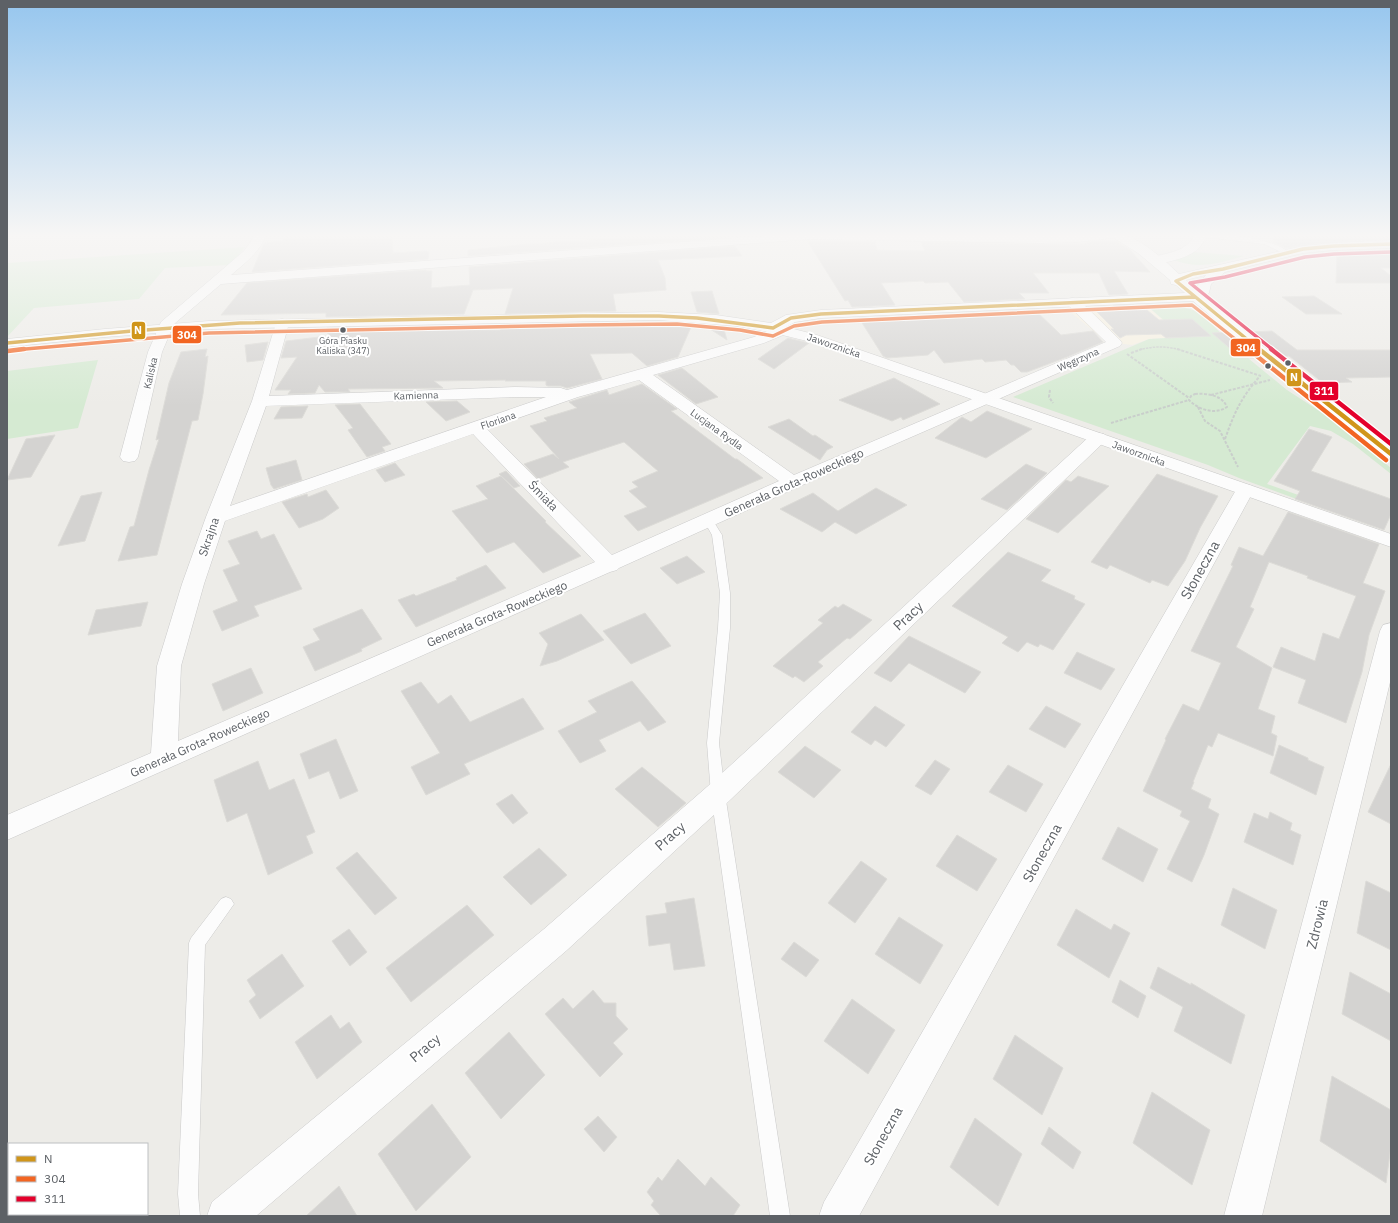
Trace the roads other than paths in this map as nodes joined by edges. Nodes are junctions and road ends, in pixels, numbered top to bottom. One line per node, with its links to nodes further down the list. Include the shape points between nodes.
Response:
1 (204, 292): 7 (street, Kaliska, via 170,320)
2 (1189, 292): 4 (street)
3 (1202, 292): 4 (street)
4 (1195, 297): 5 (street, Floriana); 16 (street)
5 (1073, 302): 8 (street, Floriana, via 808,316 791,318); 12 (street, Węgrzyna, via 1115,343)
6 (282, 323): 7 (street, Jaworznicka); 8 (street, Jaworznicka, via 658,316 718,319); 13 (street, Skrajna)
7 (166, 328): 9 (street, Jaworznicka); 17 (street, Kaliska, via 155,352)
8 (778, 329): 10 (street, Floriana, via 759,340); 12 (street, Jaworznicka, via 812,338)
9 (7, 343)
10 (641, 374): 11 (street, Floriana); 18 (street, Lucjana Rydla)
11 (572, 394): 13 (street, Kamienna, via 515,392); 14 (street, Floriana)
12 (988, 399): 15 (street, Jaworznicka); 18 (street, Generała Grota-Roweckiego)
13 (260, 401): 20 (street, Skrajna)
14 (476, 427): 20 (street, Floriana); 23 (street, Śmiała)
15 (1106, 432): 19 (street, Jaworznicka); 26 (street, Pracy)
16 (1391, 454)
17 (129, 457)
18 (793, 483): 21 (street, Generała Grota-Roweckiego)
19 (1245, 490): 22 (street, Jaworznicka); 32 (street, Słoneczna)
20 (216, 517): 25 (street, Skrajna, via 169,666)
21 (709, 521): 23 (street, Generała Grota-Roweckiego); 26 (lane, via 717,535 724,593 724,628 713,743)
22 (1391, 541)
23 (610, 565): 25 (street, Generała Grota-Roweckiego)
24 (1391, 631): 33 (street, Zdrowia)
25 (164, 758): 27 (street, Generała Grota-Roweckiego)
26 (718, 794): 30 (street, Pracy, via 555,940); 31 (lane)
27 (7, 828)
28 (226, 904): 29 (lane, via 197,943 188,1194)
29 (190, 1216)
30 (226, 1216)
31 (780, 1216)
32 (838, 1216)
33 (1242, 1216)

